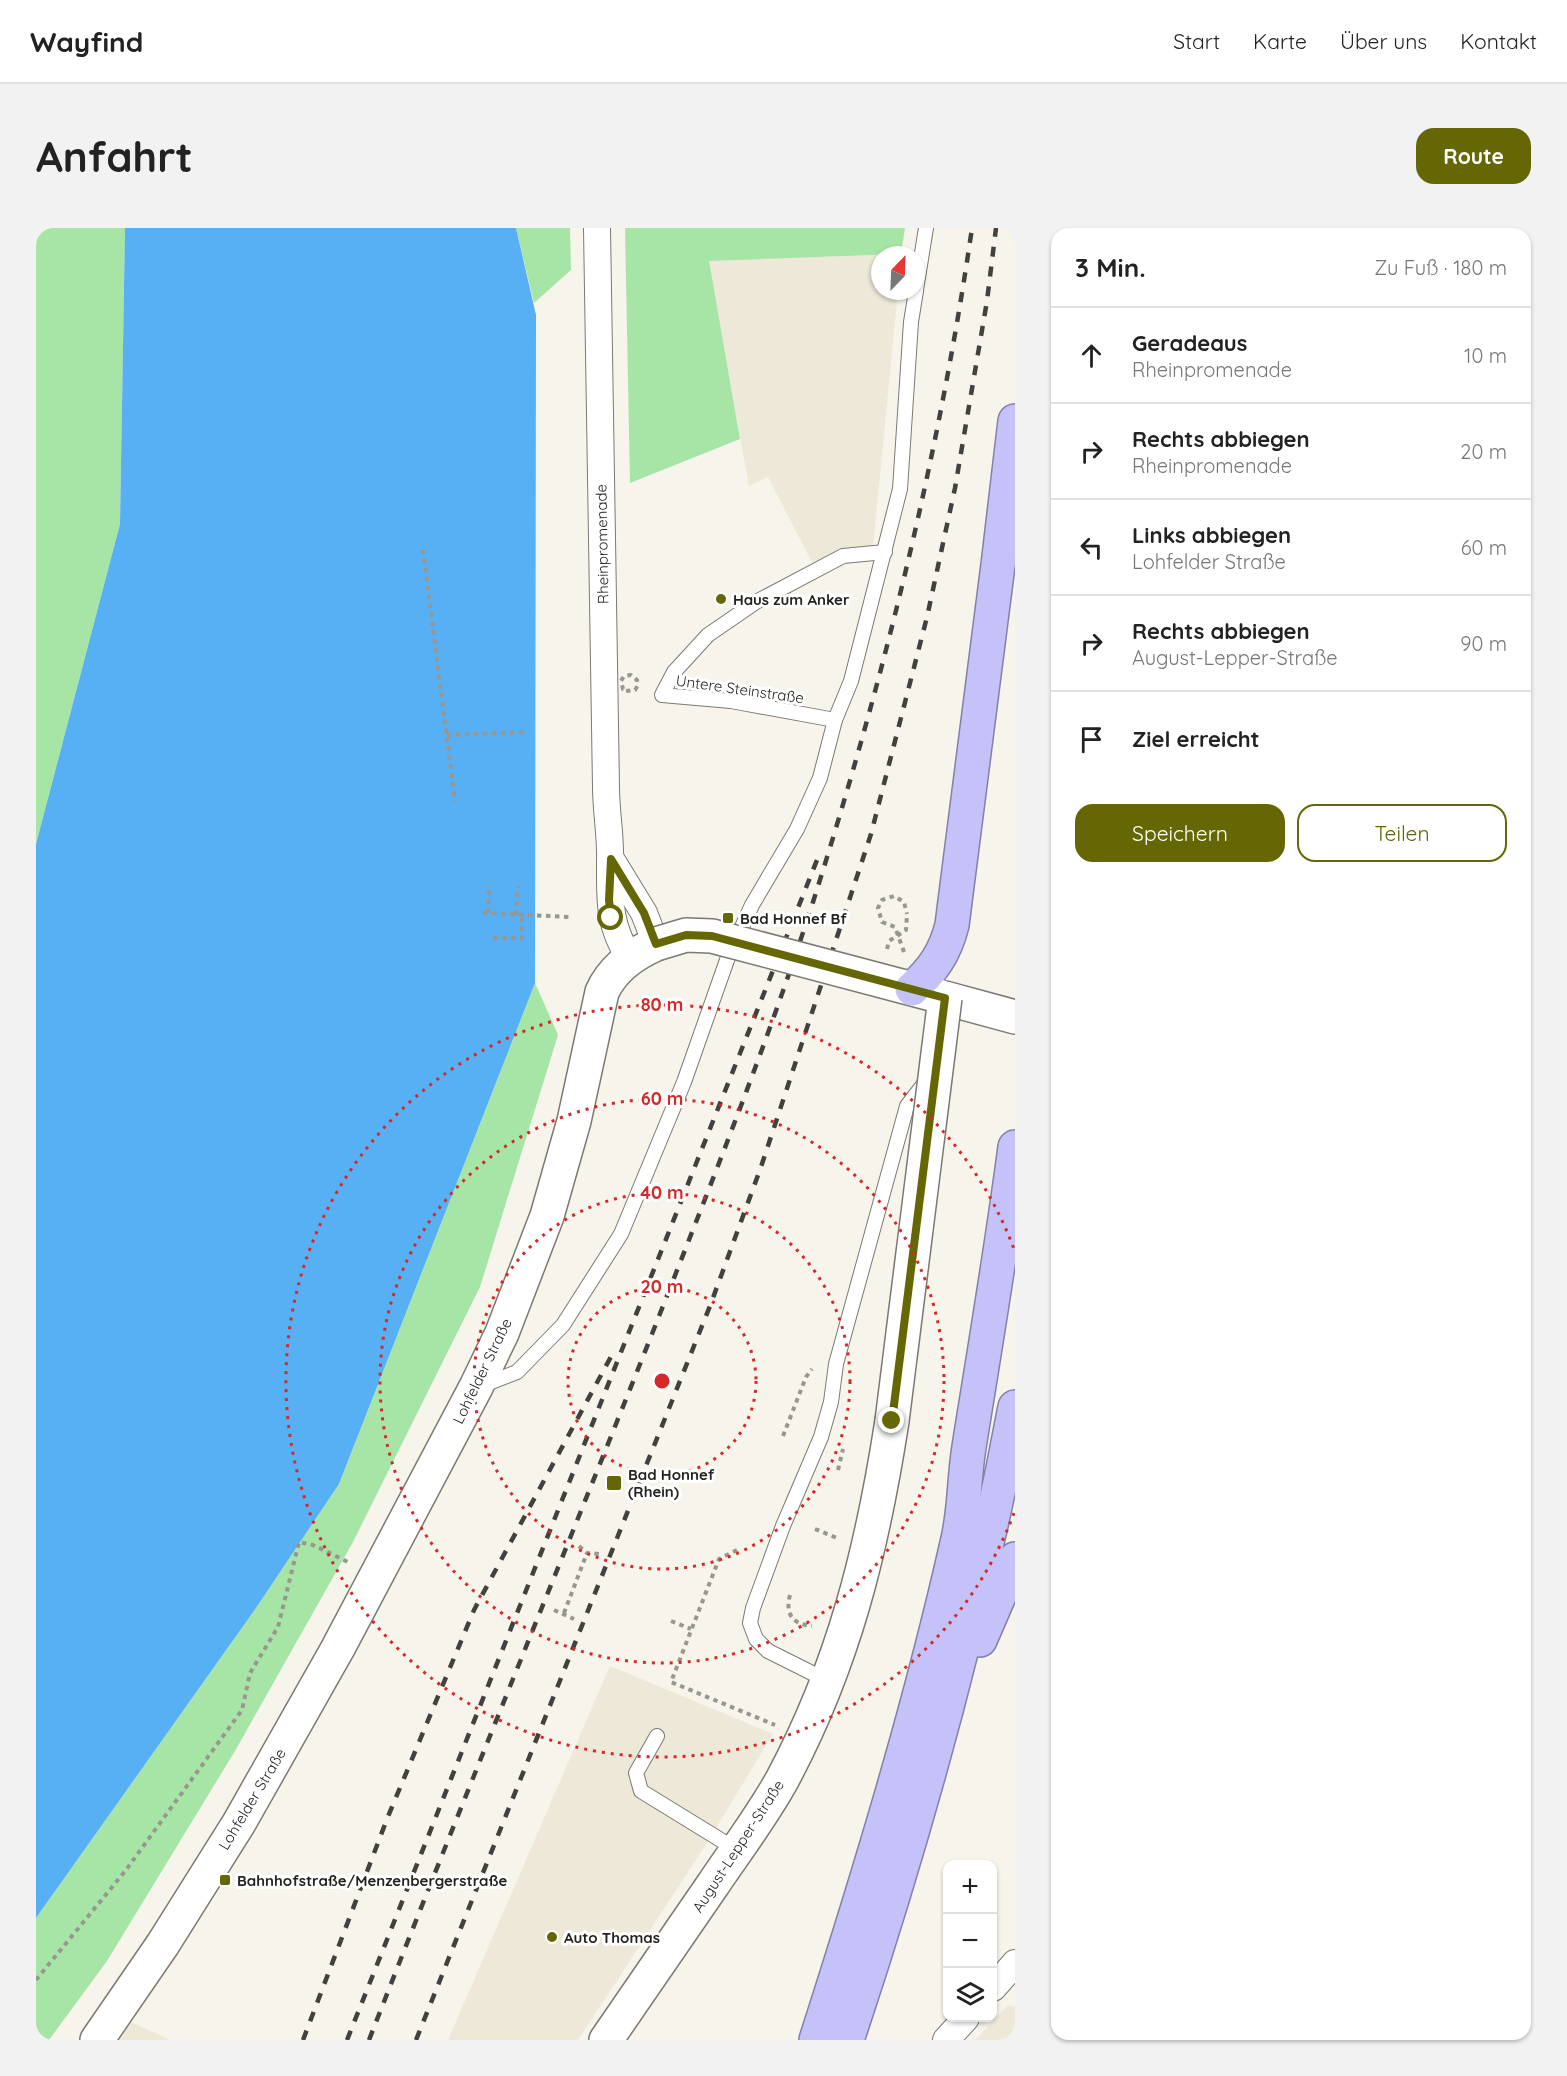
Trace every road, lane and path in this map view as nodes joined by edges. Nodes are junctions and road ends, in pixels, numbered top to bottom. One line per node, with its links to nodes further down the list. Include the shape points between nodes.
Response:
1 (597, 228): 20 (street, Rheinpromenade, via 606,787 611,859 644,913)
2 (926, 228): 3 (lane)
3 (923, 246)
4 (915, 300): 7 (lane, via 900,489)
5 (1015, 421): 22 (highway, bridge, via 952,925 938,961)
6 (423, 550): 11 (path)
7 (885, 552): 9 (lane, via 851,681); 9 (lane, Untere Steinstraße, via 843,556 756,602 708,635 674,672 662,695 731,701)
8 (626, 691): 8 (path, bridge, via 635,690 638,685 632,675 621,681)
9 (835, 720): 28 (lane, via 820,778 797,830 752,905 727,960 684,1082 621,1234 563,1325 517,1372)
10 (527, 732): 11 (path)
11 (447, 735): 12 (path)
12 (455, 801)
13 (489, 885): 15 (path, via 486,913)
14 (518, 886): 15 (path)
15 (516, 915): 16 (path)
16 (522, 915): 17 (path); 19 (path, via 522,939)
17 (571, 917)
18 (895, 927): 21 (path, bridge, via 879,918 878,908 890,896 904,902 906,930 889,941)
19 (493, 938)
20 (643, 952): 22 (street, bridge, via 686,935 712,936); 28 (street, Lohfelder Straße, via 612,976 598,1004 574,1121 547,1216 502,1334)
21 (885, 955)
22 (912, 989): 23 (street, bridge)
23 (945, 998): 24 (street); 45 (street, August-Lepper-Straße, bridge, via 882,1488 865,1566)
24 (1015, 1017)
25 (944, 1056): 27 (lane, via 908,1106)
26 (1015, 1146): 31 (highway, via 986,1354)
27 (836, 1364): 30 (path, via 817,1365 808,1373); 45 (lane, via 821,1437 783,1526 750,1623 756,1639 768,1651)
28 (476, 1387): 39 (street, Lohfelder Straße)
29 (1015, 1407): 48 (highway, via 974,1596)
30 (783, 1436)
31 (968, 1450): 56 (highway, via 942,1531 895,1721 843,1905); 57 (highway, via 958,1536 911,1726)
32 (815, 1529): 33 (path)
33 (830, 1535)
34 (579, 1546): 36 (path)
35 (737, 1550): 44 (path, via 719,1559)
36 (587, 1553): 37 (path); 41 (path)
37 (599, 1554)
38 (1015, 1559): 48 (highway)
39 (375, 1576): 51 (path, via 314,1545 299,1542 278,1627 250,1674 242,1710 126,1870); 54 (street, Lohfelder Straße, via 239,1823)
40 (554, 1610): 41 (path)
41 (564, 1613): 42 (path)
42 (574, 1619)
43 (671, 1621): 44 (path)
44 (691, 1629): 47 (path, via 671,1682)
45 (828, 1681): 47 (street, August-Lepper-Straße)
46 (657, 1736): 49 (lane, via 636,1773 641,1791)
47 (803, 1736): 49 (street, August-Lepper-Straße, via 782,1780)
48 (934, 1750): 58 (highway, via 911,1838)
49 (737, 1850): 55 (street, August-Lepper-Straße)
50 (1015, 1963): 52 (street)
51 (36, 1980)
52 (997, 1983)
53 (962, 2022): 59 (street)
54 (97, 2040)
55 (606, 2040)
56 (797, 2040)
57 (816, 2040)
58 (847, 2040)
59 (946, 2040)

